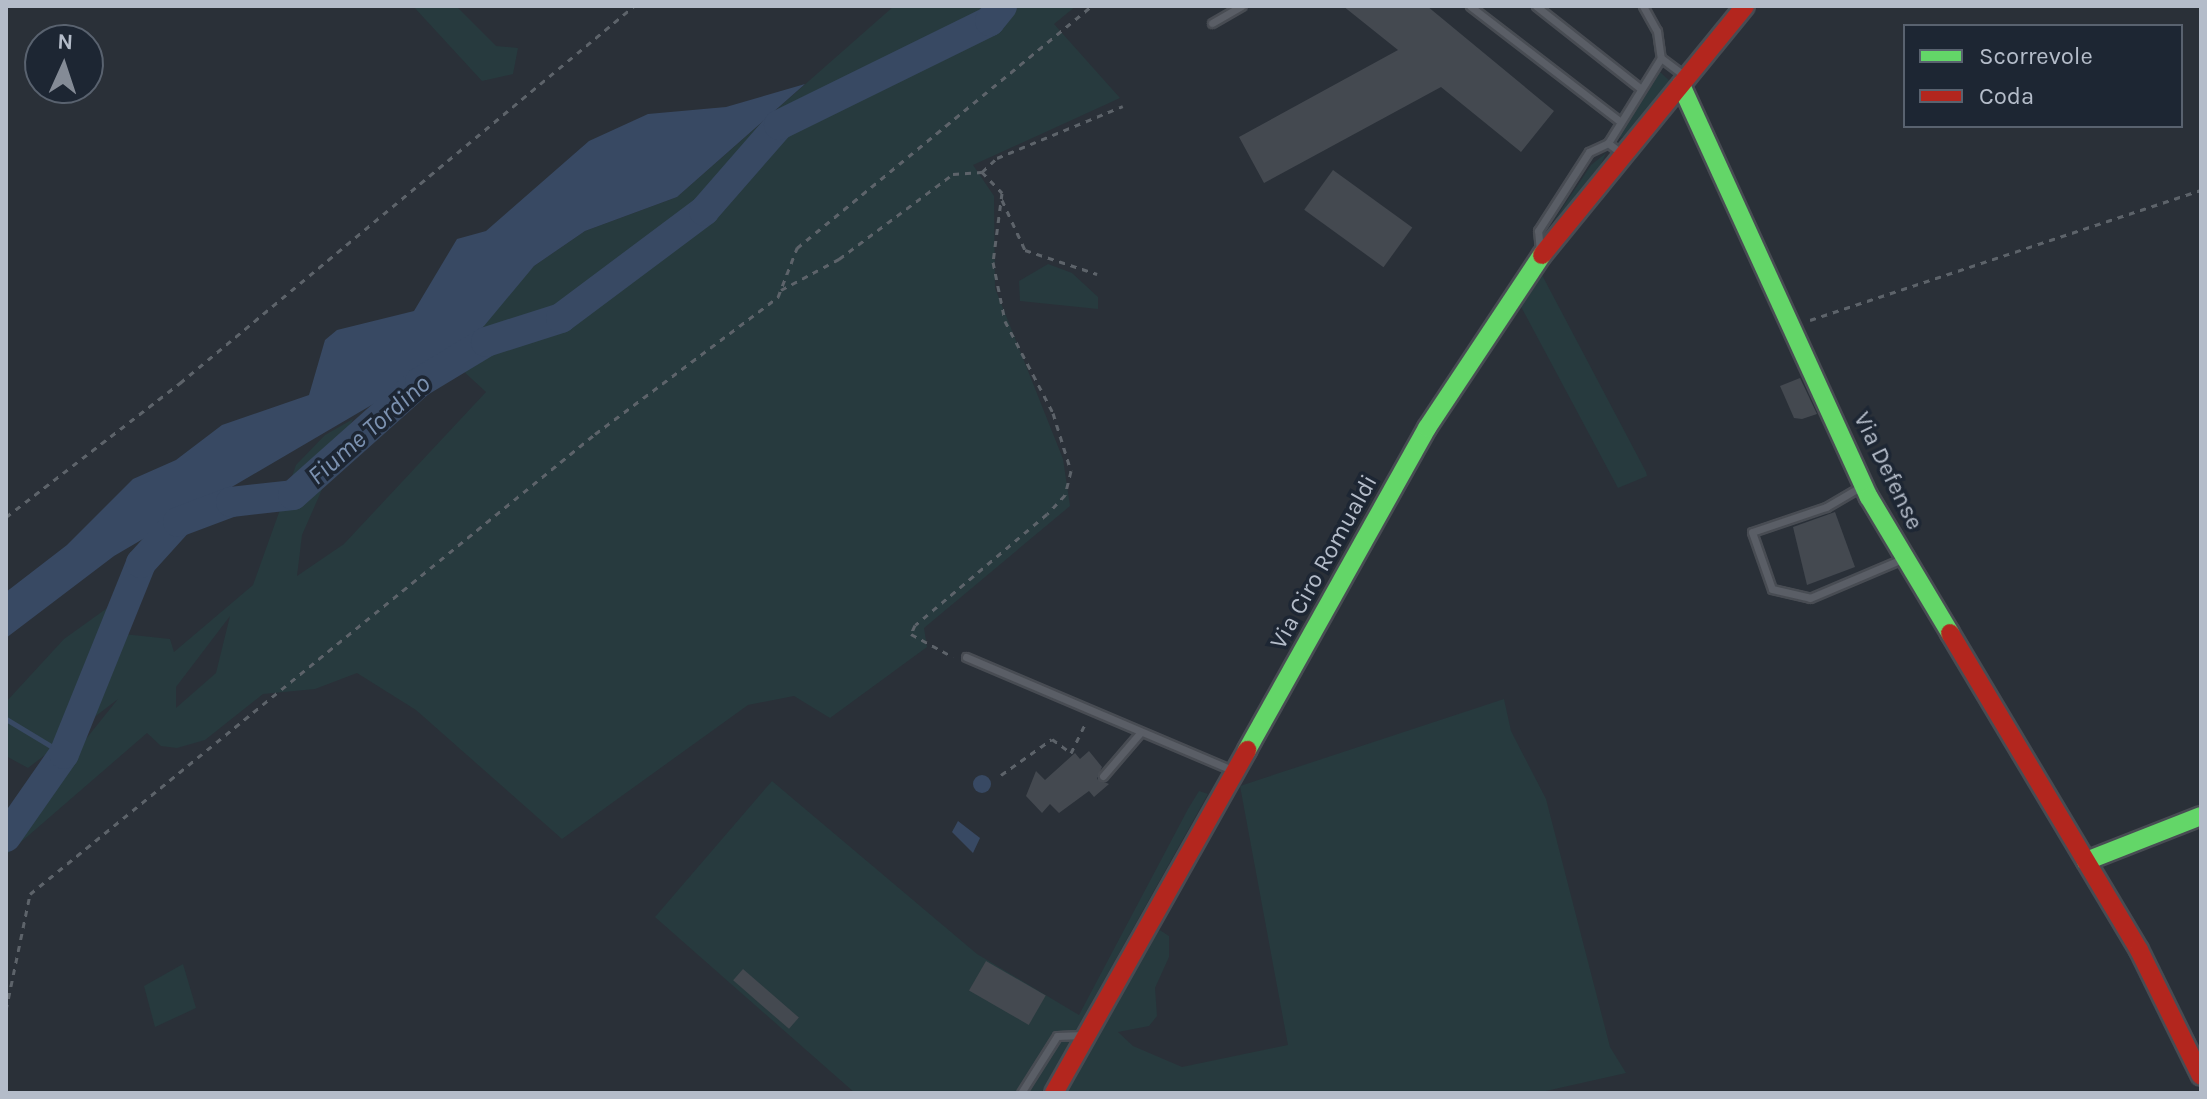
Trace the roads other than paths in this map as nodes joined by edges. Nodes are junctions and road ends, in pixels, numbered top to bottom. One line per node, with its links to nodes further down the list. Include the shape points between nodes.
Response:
1 (1242, 6): 6 (lane)
2 (1470, 6): 10 (lane)
3 (1536, 6): 9 (lane)
4 (1643, 6): 7 (lane, via 1657,31)
5 (1745, 6): 8 (main road, Via Ciro Romualdi)
6 (1212, 23)
7 (1661, 58): 8 (lane); 9 (lane)
8 (1685, 81): 12 (main road, Via Ciro Romualdi); 14 (main road, Via Defense)
9 (1640, 88): 10 (lane)
10 (1618, 120): 11 (lane)
11 (1608, 143): 12 (lane); 13 (lane, via 1589,152 1538,231)
12 (1624, 155): 13 (main road, Via Ciro Romualdi)
13 (1543, 255): 18 (main road, Via Ciro Romualdi, via 1427,428)
14 (1864, 485): 15 (main road, Via Defense); 15 (lane, via 1826,507 1752,532 1772,589 1810,598)
15 (1904, 558): 21 (main road, Via Defense)
16 (966, 657): 17 (lane)
17 (1140, 733): 18 (lane); 19 (lane)
18 (1234, 771): 22 (main road, Via Ciro Romualdi)
19 (1103, 776)
20 (2201, 816): 21 (main road)
21 (2086, 861): 23 (main road, Via Defense)
22 (1086, 1035): 24 (lane, via 1057,1036); 25 (main road, Via Ciro Romualdi)
23 (2201, 1076)
24 (1021, 1093)
25 (1054, 1093)

